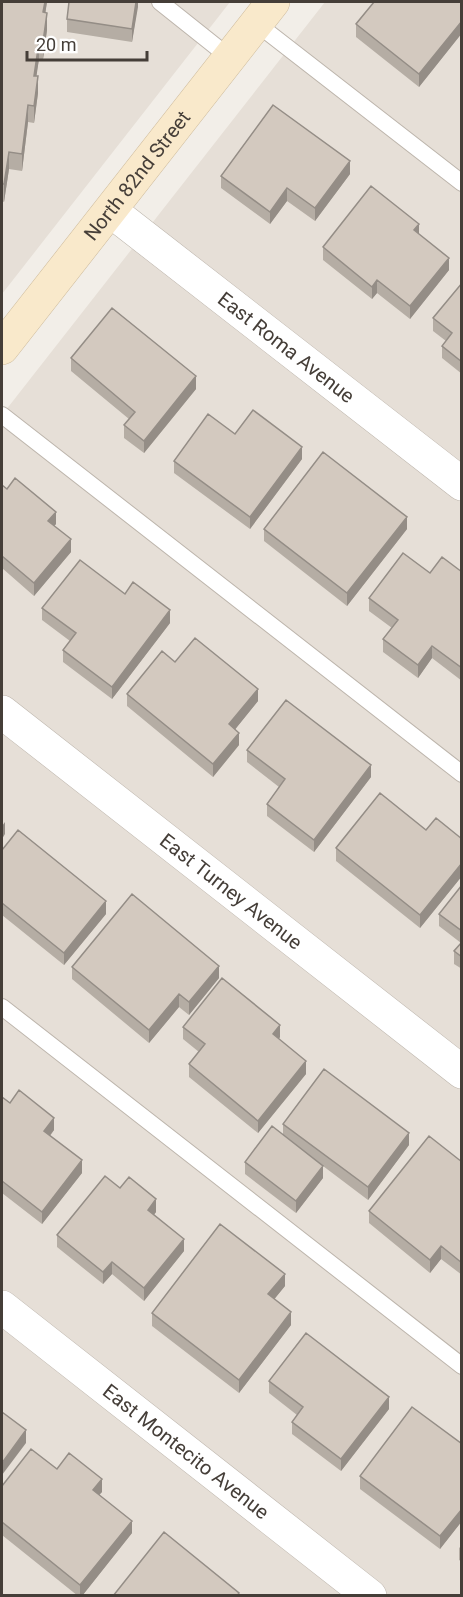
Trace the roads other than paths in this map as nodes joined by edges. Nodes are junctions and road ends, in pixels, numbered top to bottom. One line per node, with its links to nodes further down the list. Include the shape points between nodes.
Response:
1 (160, 2): 3 (lane)
2 (264, 12): 3 (street, North 82nd Street); 4 (lane)
3 (229, 57): 5 (street, North 82nd Street)
4 (462, 183)
5 (111, 211): 6 (street, North 82nd Street); 8 (street, East Roma Avenue)
6 (2, 348)
7 (2, 415): 10 (lane)
8 (462, 484)
9 (2, 712): 12 (street, East Turney Avenue)
10 (462, 774)
11 (2, 1007): 14 (lane)
12 (462, 1072)
13 (2, 1307): 15 (street, East Montecito Avenue)
14 (462, 1366)
15 (370, 1596)

